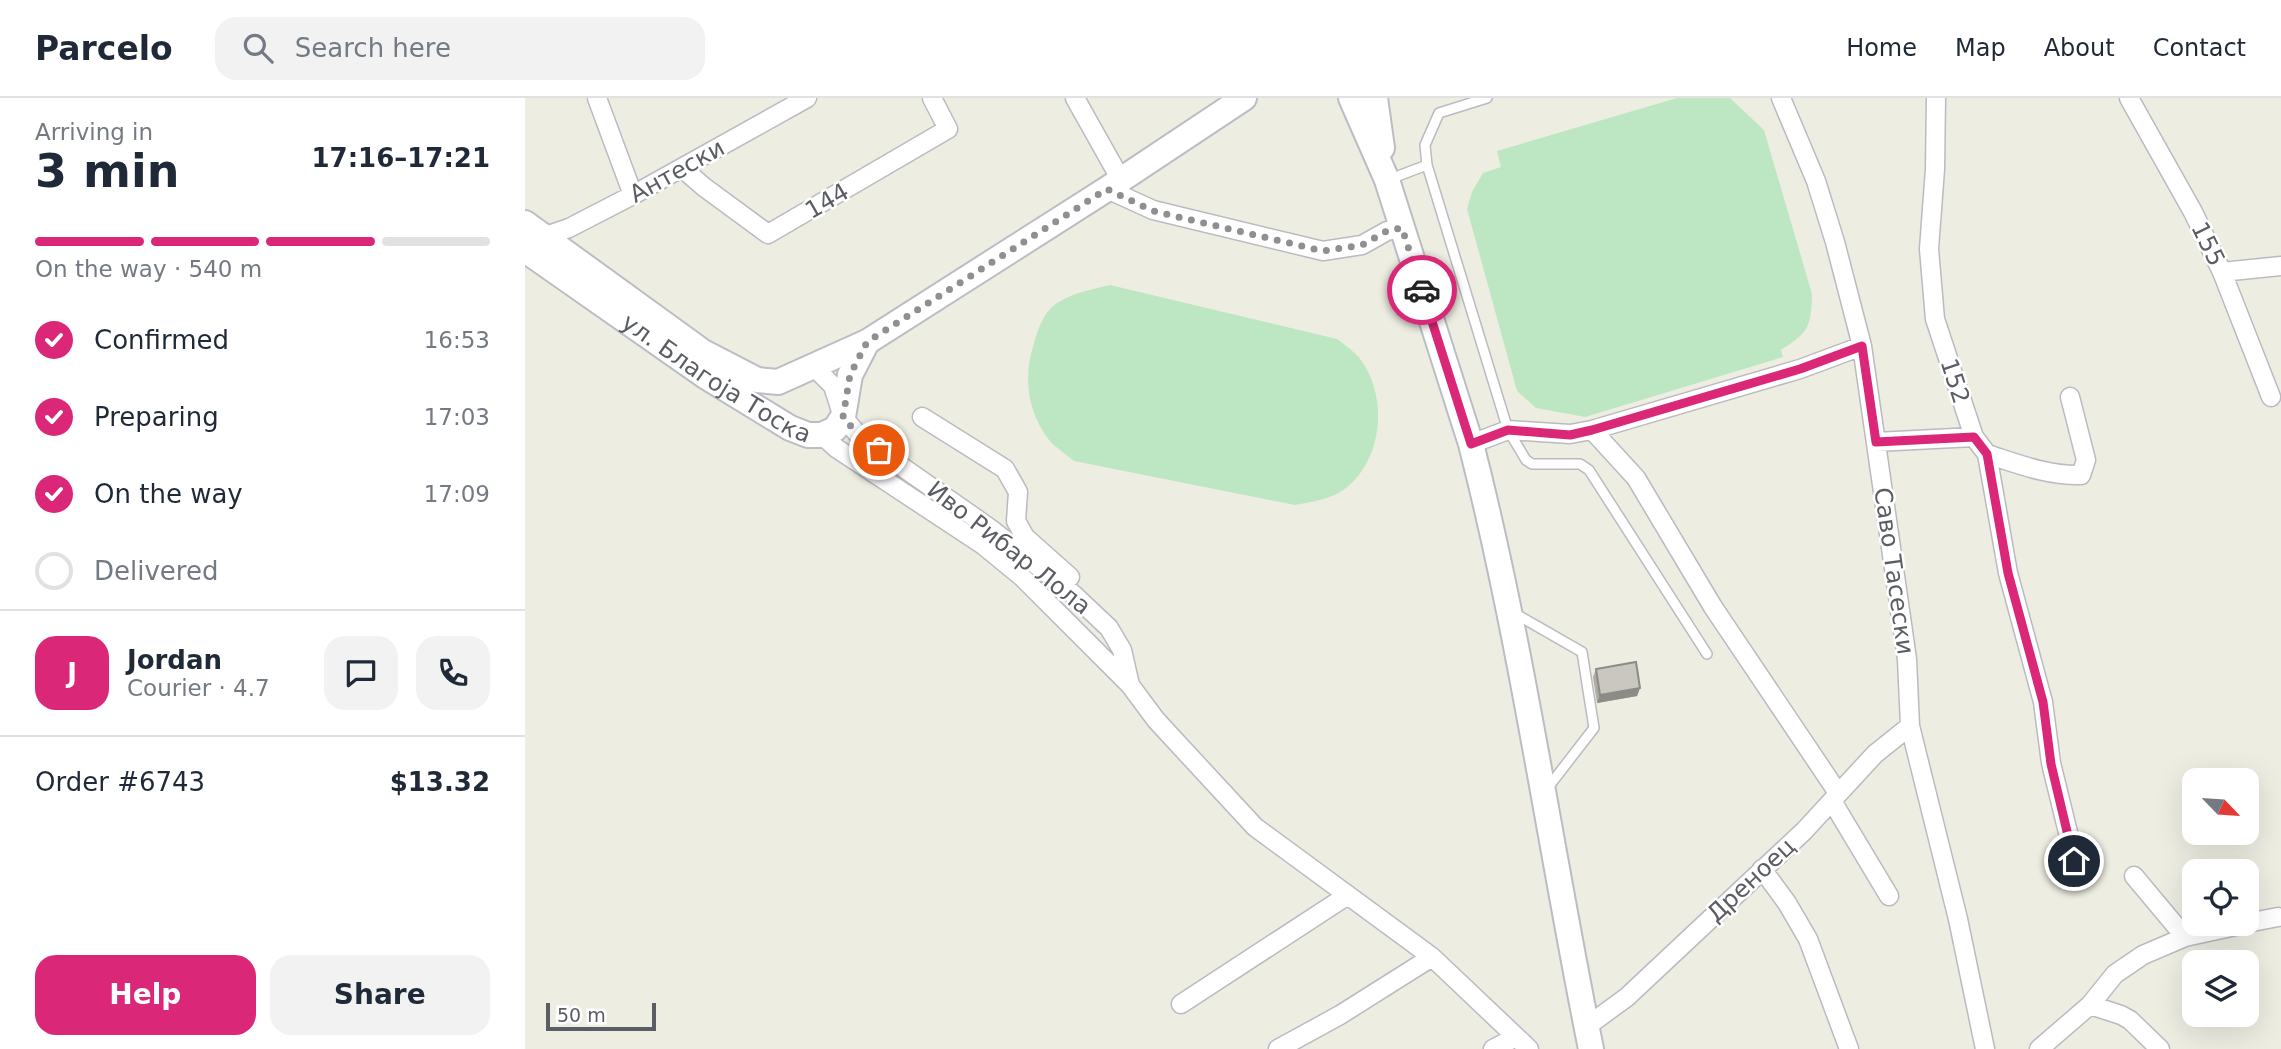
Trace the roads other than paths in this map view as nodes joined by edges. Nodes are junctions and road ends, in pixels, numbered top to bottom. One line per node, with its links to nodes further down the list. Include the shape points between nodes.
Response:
1 (597, 98): 16 (street)
2 (807, 98): 13 (street, Антески)
3 (932, 98): 13 (street, 144, via 948,129 768,234)
4 (1075, 98): 15 (street)
5 (1244, 98): 15 (main road)
6 (1351, 98): 14 (main road)
7 (1375, 98): 14 (main road)
8 (1487, 98): 12 (lane, via 1439,113 1425,145)
9 (1781, 98): 22 (street, Саво Тасески, via 1816,181)
10 (1936, 98): 33 (street, 152, via 1929,249 1935,319)
11 (2129, 98): 20 (street, 155)
12 (1427, 165): 14 (lane); 30 (lane)
13 (682, 168): 16 (street, Антески)
14 (1387, 180): 17 (main road)
15 (1114, 184): 17 (street, via 1153,211 1323,251 1362,245); 21 (main road)
16 (632, 195): 18 (street, Антески, via 569,228)
17 (1402, 228): 35 (main road)
18 (531, 237): 24 (main road, via 703,352 757,380); 27 (main road, ул. Благоја Тоска, via 705,376)
19 (2281, 266): 20 (street)
20 (2222, 272): 26 (street, 155)
21 (867, 342): 23 (main road); 28 (main road, ул. Благоја Тоска, via 850,375)
22 (1862, 346): 31 (street, via 1800,369); 34 (street, Саво Тасески)
23 (814, 367): 24 (main road); 28 (street, Иво Рибар Лола, via 833,386)
24 (778, 382): 27 (main road)
25 (2070, 397): 36 (street, via 2086,460 2081,475 2038,471)
26 (2271, 397)
27 (774, 417): 32 (main road, ул. Благоја Тоска, via 790,428)
28 (843, 417): 32 (main road, ул. Благоја Тоска, via 835,429); 37 (street, Иво Рибар Лола, via 861,438 991,529)
29 (922, 417): 37 (street, via 1005,469 1018,492 1016,521 1025,537 1073,580)
30 (1508, 430): 31 (street, via 1570,435); 35 (street); 39 (lane, via 1532,464 1580,464 1589,470)
31 (1592, 430): 43 (street, via 1636,478)
32 (822, 435): 40 (street, via 983,545 1022,577)
33 (1974, 437): 34 (street); 36 (street, 152)
34 (1876, 442): 41 (street, Саво Тасески, via 1907,659)
35 (1471, 444): 38 (main road)
36 (1987, 454): 44 (street, 152, via 2008,573 2043,702 2051,764)
37 (1073, 594): 40 (street, Иво Рибар Лола, via 1109,628 1122,650)
38 (1507, 609): 42 (main road); 42 (lane, via 1582,652 1594,728)
39 (1707, 654)
40 (1130, 685): 47 (street, Иво Рибар Лола, via 1164,729 1255,827)
41 (1910, 726): 43 (street, Дреноец, via 1875,754); 61 (street, Саво Тасески)
42 (1543, 794): 56 (main road)
43 (1835, 797): 45 (street, Дреноец); 48 (street)
44 (2074, 861)
45 (1762, 869): 56 (street, Дреноец); 60 (street, via 1808,939)
46 (2134, 876): 52 (street)
47 (1348, 895): 53 (street, Иво Рибар Лола); 54 (street)
48 (1889, 896)
49 (2278, 917): 50 (street)
50 (2259, 921)
51 (2190, 936): 52 (street)
52 (2185, 937): 55 (street, via 2143,955 2115,974)
53 (1431, 957): 57 (street, Иво Рибар Лола); 58 (street)
54 (1181, 1004)
55 (2090, 1005): 62 (street); 63 (street, via 2130,1020)
56 (1589, 1038)
57 (1523, 1043): 59 (street)
58 (1278, 1049)
59 (1493, 1049)
60 (1849, 1049)
61 (1985, 1049)
62 (2039, 1049)
63 (2160, 1049)

